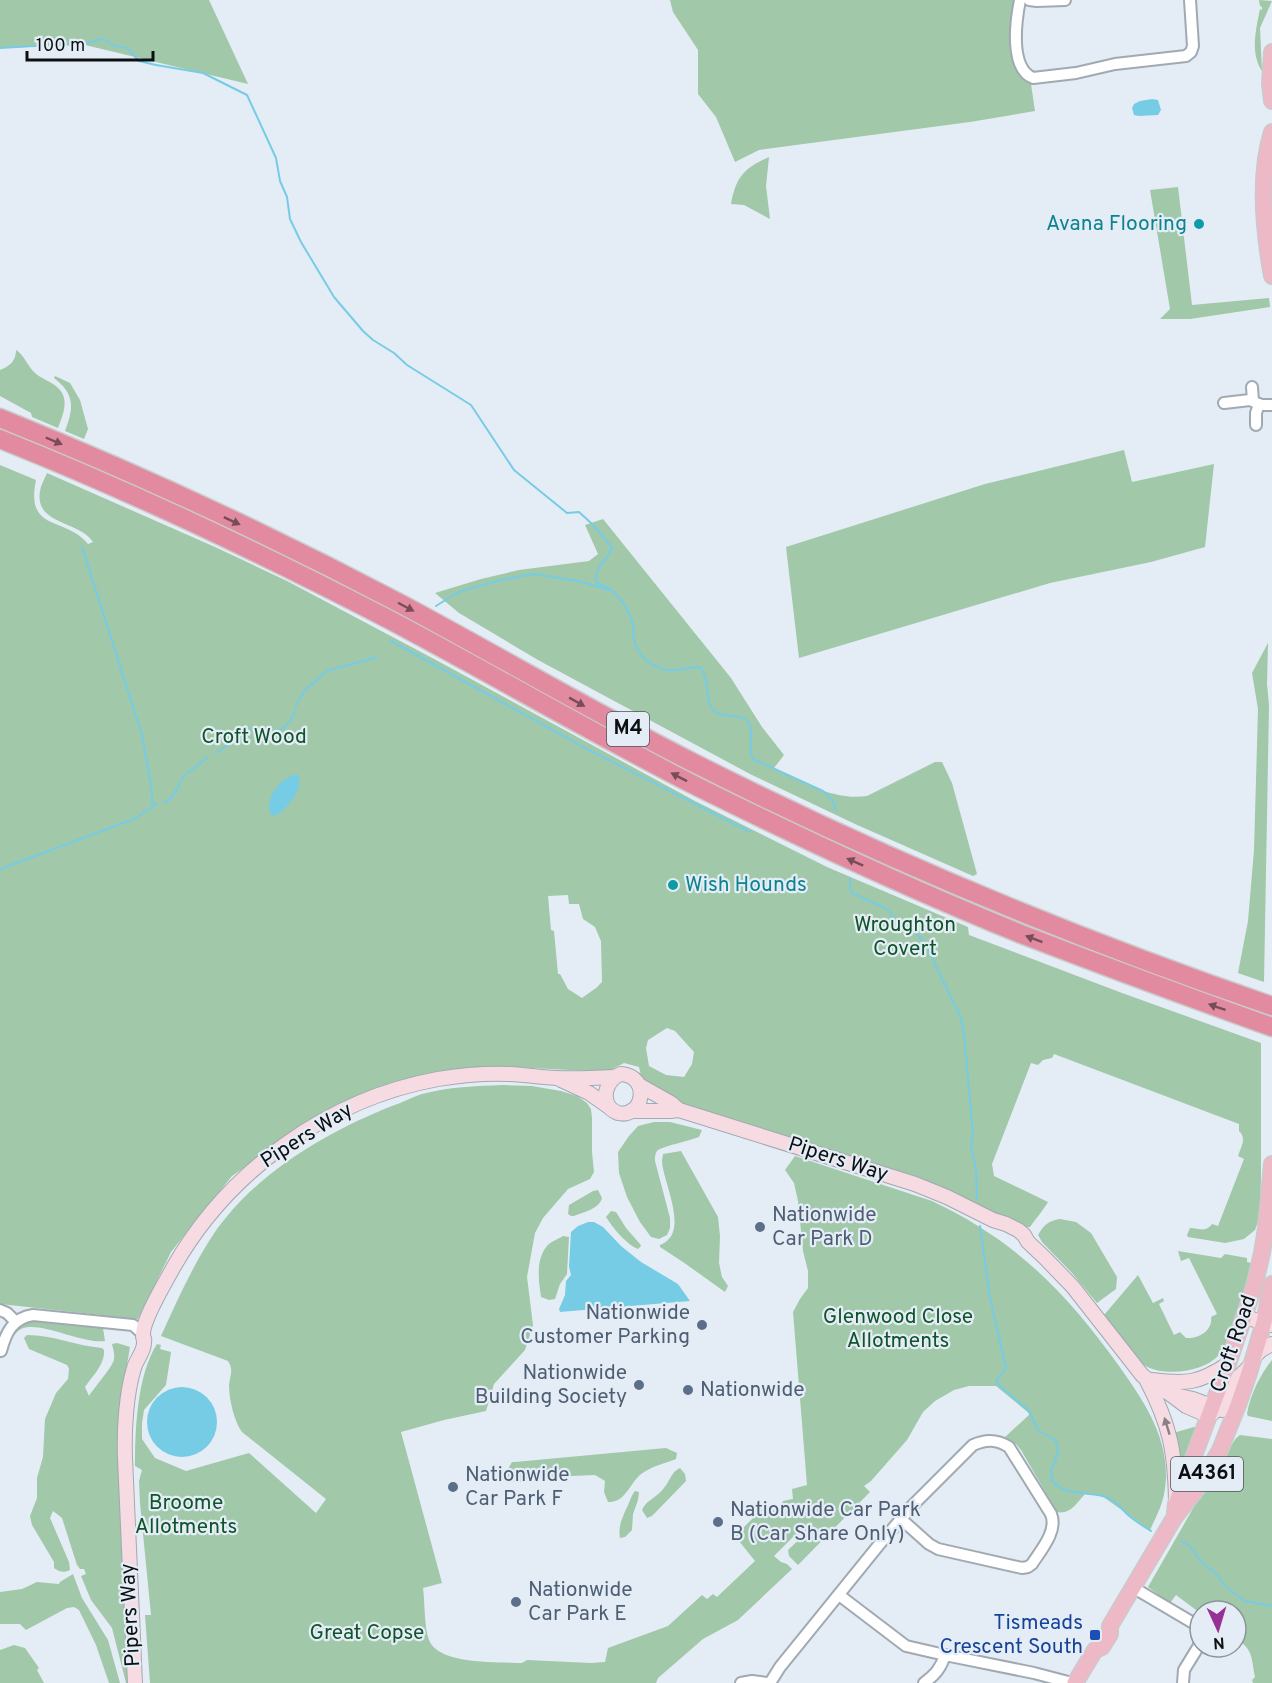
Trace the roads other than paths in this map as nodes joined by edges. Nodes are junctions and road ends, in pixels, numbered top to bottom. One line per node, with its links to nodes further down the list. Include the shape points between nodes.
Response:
1 (1020, 0): 4 (street, via 1018,52 1023,70 1033,78 1186,56 1193,46)
2 (1029, 0): 3 (street)
3 (1065, 0)
4 (1190, 0)
5 (1272, 51): 6 (main road)
6 (1272, 101)
7 (1272, 132): 8 (main road, via 1264,175)
8 (1272, 276)
9 (1252, 387): 11 (street)
10 (1224, 403): 11 (street)
11 (1256, 403): 12 (street); 14 (street)
12 (1272, 405)
13 (0, 418): 16 (highway, M4, one-way to 16, via 288,547 642,736 835,831 1028,915)
14 (1256, 425)
15 (0, 439): 17 (highway, M4, one-way to 15, via 1020,933 779,826 659,767 332,590 196,524)
16 (1272, 1006)
17 (1272, 1027)
18 (615, 1077): 19 (main road, Pipers Way); 20 (main road, via 627,1075); 21 (main road, via 606,1093)
19 (557, 1078): 21 (main road, Pipers Way); 30 (main road, Pipers Way, via 493,1074 430,1081 373,1098 303,1133 248,1174 206,1219 161,1289)
20 (639, 1085): 22 (main road, Pipers Way); 23 (main road, via 638,1104)
21 (609, 1107): 23 (main road, via 615,1112)
22 (679, 1110): 23 (main road, Pipers Way); 35 (main road, Pipers Way, via 915,1184 1018,1230 1067,1280)
23 (631, 1112)
24 (1272, 1164): 27 (main road, Croft Road / A4361, via 1262,1253)
25 (1272, 1284): 28 (main road, Croft Road / A4361)
26 (0, 1310): 29 (street)
27 (1247, 1311): 28 (main road); 34 (main road, Croft Road / A4361)
28 (1268, 1317): 33 (main road, Croft Road / A4361)
29 (16, 1322): 30 (street, via 33,1315 133,1325); 32 (street)
30 (143, 1334): 45 (main road, Pipers Way, via 137,1340 133,1361 125,1451)
31 (1272, 1344): 33 (main road)
32 (1, 1351)
33 (1252, 1361): 36 (main road, via 1235,1381 1227,1402); 37 (main road, Croft Road / A4361)
34 (1228, 1365): 35 (main road, via 1188,1382); 36 (main road, Croft Road / A4361)
35 (1146, 1379): 36 (main road, Pipers Way, via 1189,1408); 38 (main road, one-way to 35, via 1171,1441)
36 (1213, 1410): 37 (main road, Pipers Way); 38 (main road, Croft Road / A4361)
37 (1234, 1415): 38 (main road, Croft Road / A4361, via 1209,1471 1189,1500)
38 (1175, 1511): 40 (main road, Croft Road / A4361)
39 (902, 1519): 39 (street, via 938,1549 1022,1568 1032,1564 1054,1524 1013,1450 990,1440 964,1452); 41 (street)
40 (1134, 1588): 42 (street); 49 (main road, Croft Road / A4361, via 1110,1626 1103,1630)
41 (839, 1595): 43 (street, via 906,1646); 47 (street)
42 (1188, 1620)
43 (945, 1655): 48 (street, via 940,1668); 49 (street)
44 (1191, 1659): 50 (street, via 1184,1670)
45 (135, 1683)
46 (741, 1683): 47 (street)
47 (769, 1683)
48 (924, 1683)
49 (1074, 1683)
50 (1184, 1683)

